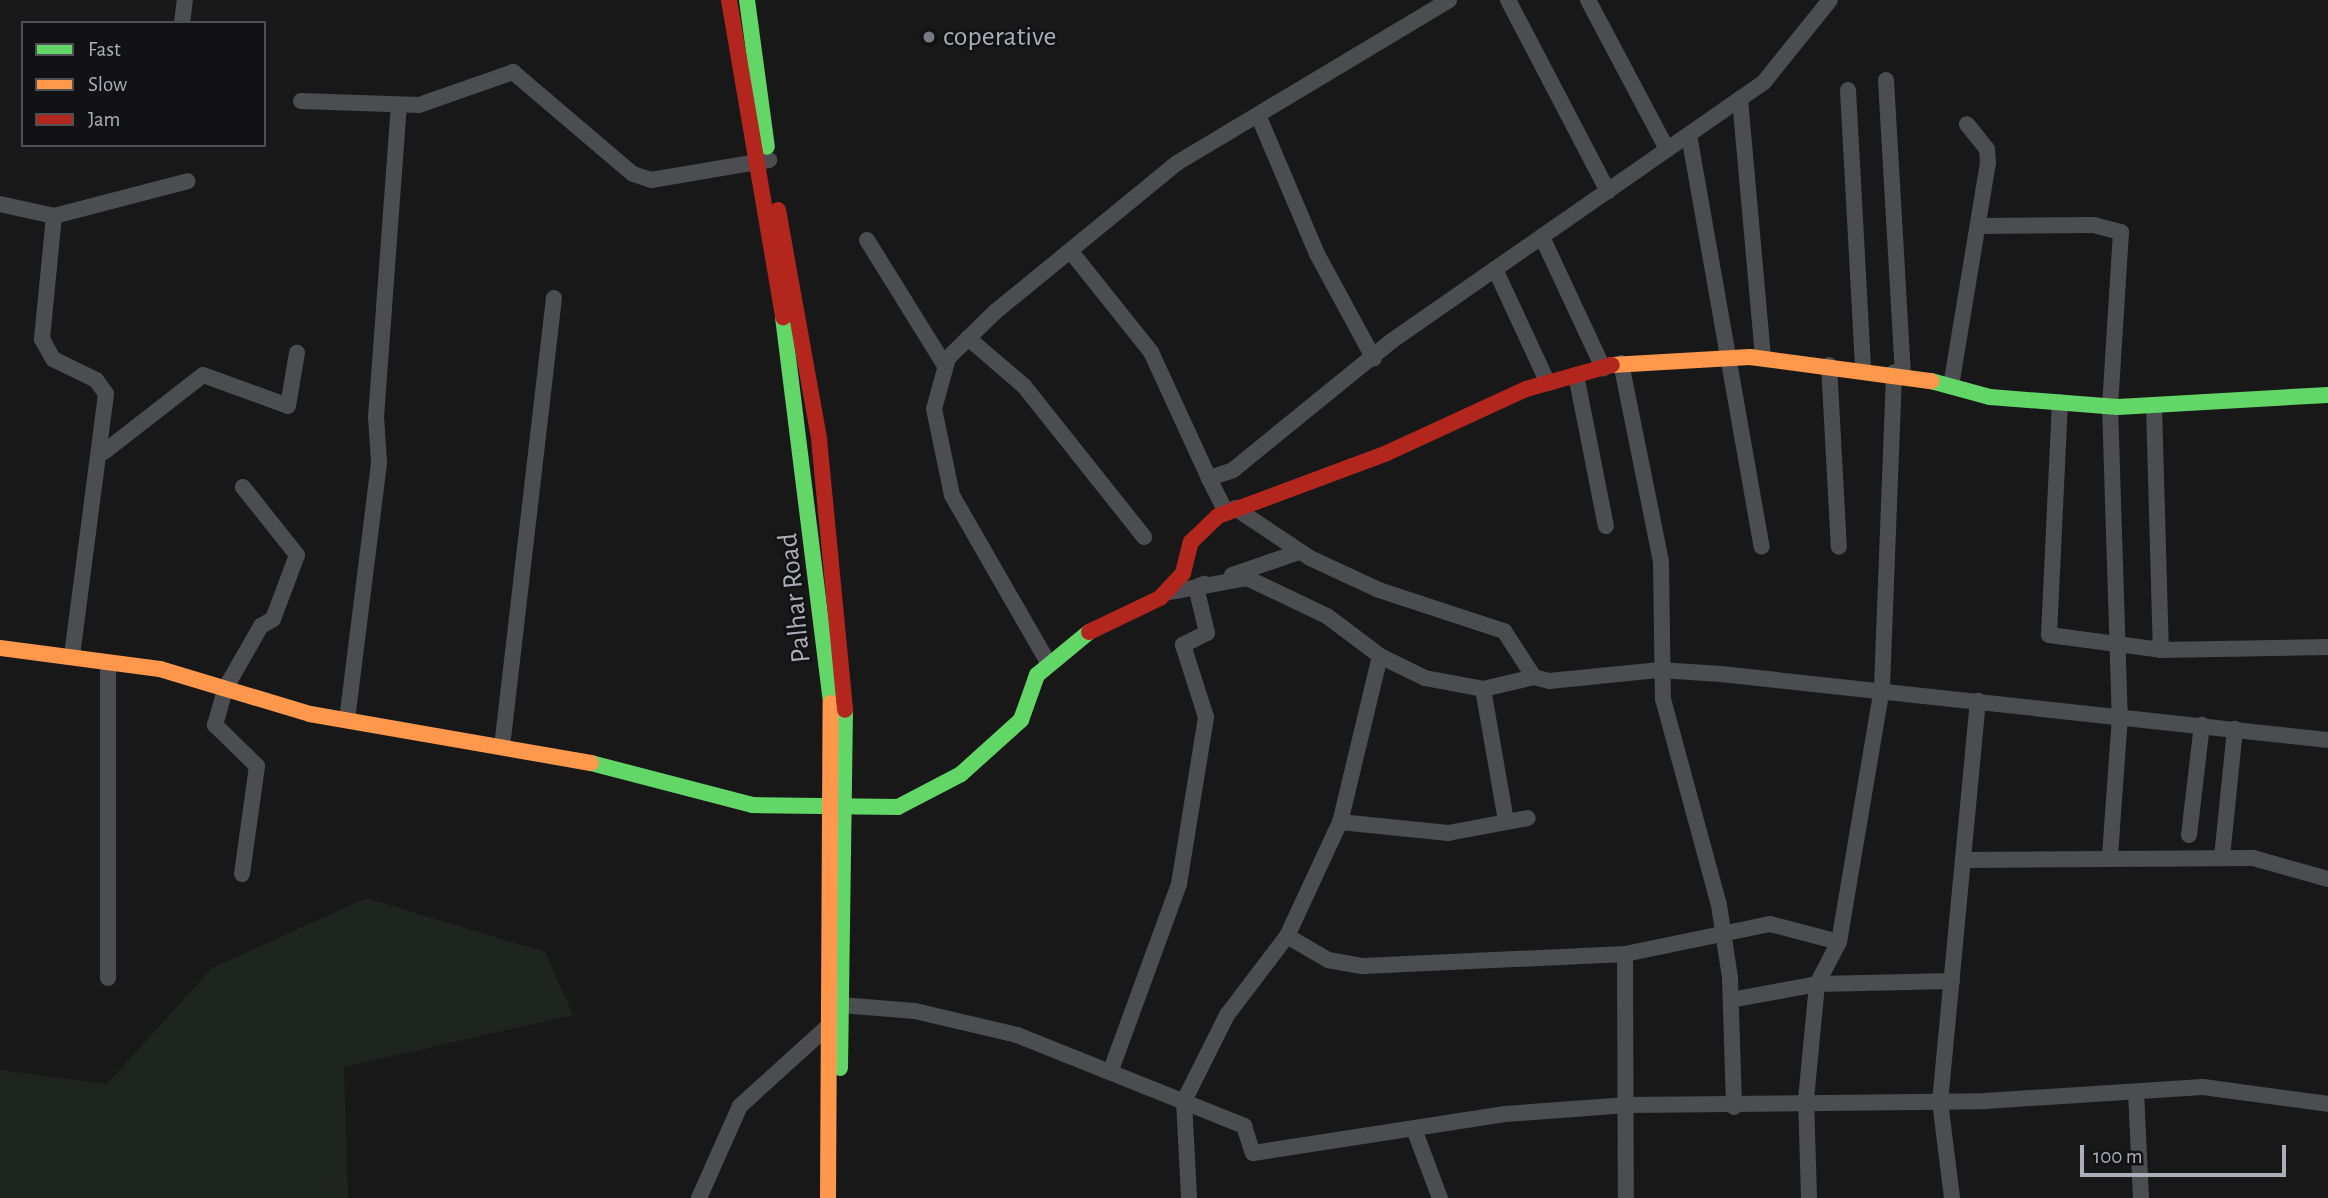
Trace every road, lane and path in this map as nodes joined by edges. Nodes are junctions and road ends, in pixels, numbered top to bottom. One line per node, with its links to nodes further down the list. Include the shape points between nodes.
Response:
1 (185, 0): 8 (street)
2 (729, 0): 18 (street, Palhar Road)
3 (747, 0): 18 (street, Palhar Road)
4 (1449, 0): 14 (street)
5 (1508, 0): 20 (street)
6 (1588, 0): 17 (street)
7 (1822, 3): 11 (street, via 1764,82)
8 (182, 21)
9 (1886, 80): 39 (street)
10 (1849, 90): 38 (street)
11 (1740, 99): 16 (street); 32 (street)
12 (301, 101): 13 (street)
13 (399, 105): 18 (street, via 461,95 513,72 634,174 651,180); 73 (street, via 376,418 379,462)
14 (1258, 115): 26 (street, via 1177,163); 33 (street, via 1317,254)
15 (1967, 124): 23 (street, via 1987,149)
16 (1689, 135): 17 (street); 31 (street)
17 (1667, 149): 20 (street)
18 (762, 161): 78 (street, Palhar Road, via 818,551)
19 (188, 181): 22 (street)
20 (1608, 191): 24 (street)
21 (0, 204): 22 (street)
22 (54, 216): 47 (street, via 42,339 53,359 96,380 106,394)
23 (1980, 226): 42 (street); 46 (street, via 2118,228)
24 (1542, 237): 27 (street); 37 (street)
25 (867, 240): 36 (street)
26 (1072, 253): 29 (street); 48 (street, via 1151,352)
27 (1495, 269): 33 (street); 41 (street)
28 (554, 298): 77 (street)
29 (968, 338): 36 (street); 52 (street, via 1024,386)
30 (297, 353): 47 (street, via 288,406 203,375)
31 (1726, 358): 32 (street); 34 (street); 53 (street)
32 (1763, 358): 35 (street)
33 (1374, 359): 48 (street, via 1233,470)
34 (1621, 363): 37 (street); 66 (street, via 1661,562)
35 (1829, 365): 38 (street); 54 (street)
36 (945, 366): 65 (street, via 934,409 952,495)
37 (1602, 368): 40 (street)
38 (1863, 369): 39 (street)
39 (1899, 373): 42 (street); 68 (street)
40 (1576, 375): 41 (street); 51 (street)
41 (1548, 383): 50 (street, via 1387,453)
42 (1951, 386): 44 (street, via 1990,397)
43 (2328, 395): 45 (street)
44 (2060, 402): 46 (street); 58 (street, via 2049,635)
45 (2154, 405): 46 (street); 61 (street)
46 (2110, 406): 58 (street)
47 (104, 452): 63 (street)
48 (1209, 478): 50 (street)
49 (243, 488): 69 (street, via 297,555 273,619 261,626)
50 (1230, 510): 55 (street); 57 (street, via 1191,542 1183,573)
51 (1606, 526)
52 (1144, 537)
53 (1762, 547)
54 (1839, 547)
55 (1299, 552): 56 (street); 67 (street, via 1379,590 1504,631)
56 (1196, 587): 57 (street); 62 (street, via 1247,578 1278,589); 98 (street, via 1207,633 1183,645 1206,717 1179,884)
57 (1165, 593): 65 (street, via 1077,638)
58 (2119, 647): 61 (street); 72 (street)
59 (2328, 647): 61 (street)
60 (0, 648): 63 (street)
61 (2161, 650)
62 (1380, 656): 70 (street, via 1425,678); 80 (street)
63 (72, 657): 64 (street)
64 (108, 664): 69 (street, via 160,669); 92 (street)
65 (1049, 664): 78 (street, via 1037,675 1021,720 961,774 898,807)
66 (1660, 670): 67 (street, via 1549,681); 68 (street); 88 (street)
67 (1534, 677): 70 (street)
68 (1882, 687): 71 (street); 90 (street)
69 (225, 688): 73 (street); 86 (street, via 215,725 257,766)
70 (1483, 689): 81 (street)
71 (1978, 701): 72 (street); 85 (street)
72 (2120, 716): 74 (street); 83 (street)
73 (347, 720): 77 (street)
74 (2202, 725): 75 (street); 82 (street)
75 (2235, 729): 76 (street); 84 (street)
76 (2328, 740)
77 (502, 747): 78 (street, via 579,760 752,805)
78 (840, 809): 96 (street, Palhar Road); 97 (street, Palhar Road)
79 (1528, 818): 81 (street)
80 (1340, 821): 81 (street, via 1448,833); 89 (street)
81 (1506, 821)
82 (2189, 835)
83 (2110, 857): 84 (street); 85 (street)
84 (2222, 857): 87 (street, via 2279,862)
85 (1963, 860): 93 (street)
86 (242, 874)
87 (2328, 878)
88 (1723, 931): 90 (street, via 1770,924); 91 (street); 95 (street)
89 (1287, 936): 91 (street, via 1328,960 1363,966); 101 (street, via 1227,1015)
90 (1839, 942): 94 (street)
91 (1625, 954): 104 (street)
92 (108, 978)
93 (1952, 981): 94 (street); 102 (street)
94 (1817, 984): 95 (street); 100 (street)
95 (1731, 1000): 105 (street)
96 (841, 1004): 98 (street, via 915,1011 1005,1032); 109 (street, Palhar Road)
97 (826, 1028): 107 (street, via 740,1107); 108 (street, Palhar Road)
98 (1111, 1070): 101 (street)
99 (2136, 1091): 102 (street); 103 (street, via 2203,1087); 115 (street)
100 (1806, 1100): 102 (street); 105 (street); 113 (street)
101 (1184, 1101): 106 (street, via 1244,1126 1253,1153); 110 (street)
102 (1940, 1102): 114 (street)
103 (2328, 1104)
104 (1628, 1105): 105 (street); 106 (street, via 1506,1114); 112 (street)
105 (1734, 1107)
106 (1414, 1129): 111 (street)
107 (699, 1198)
108 (828, 1198)
109 (837, 1198)
110 (1189, 1198)
111 (1440, 1198)
112 (1626, 1198)
113 (1809, 1198)
114 (1952, 1198)
115 (2141, 1198)

